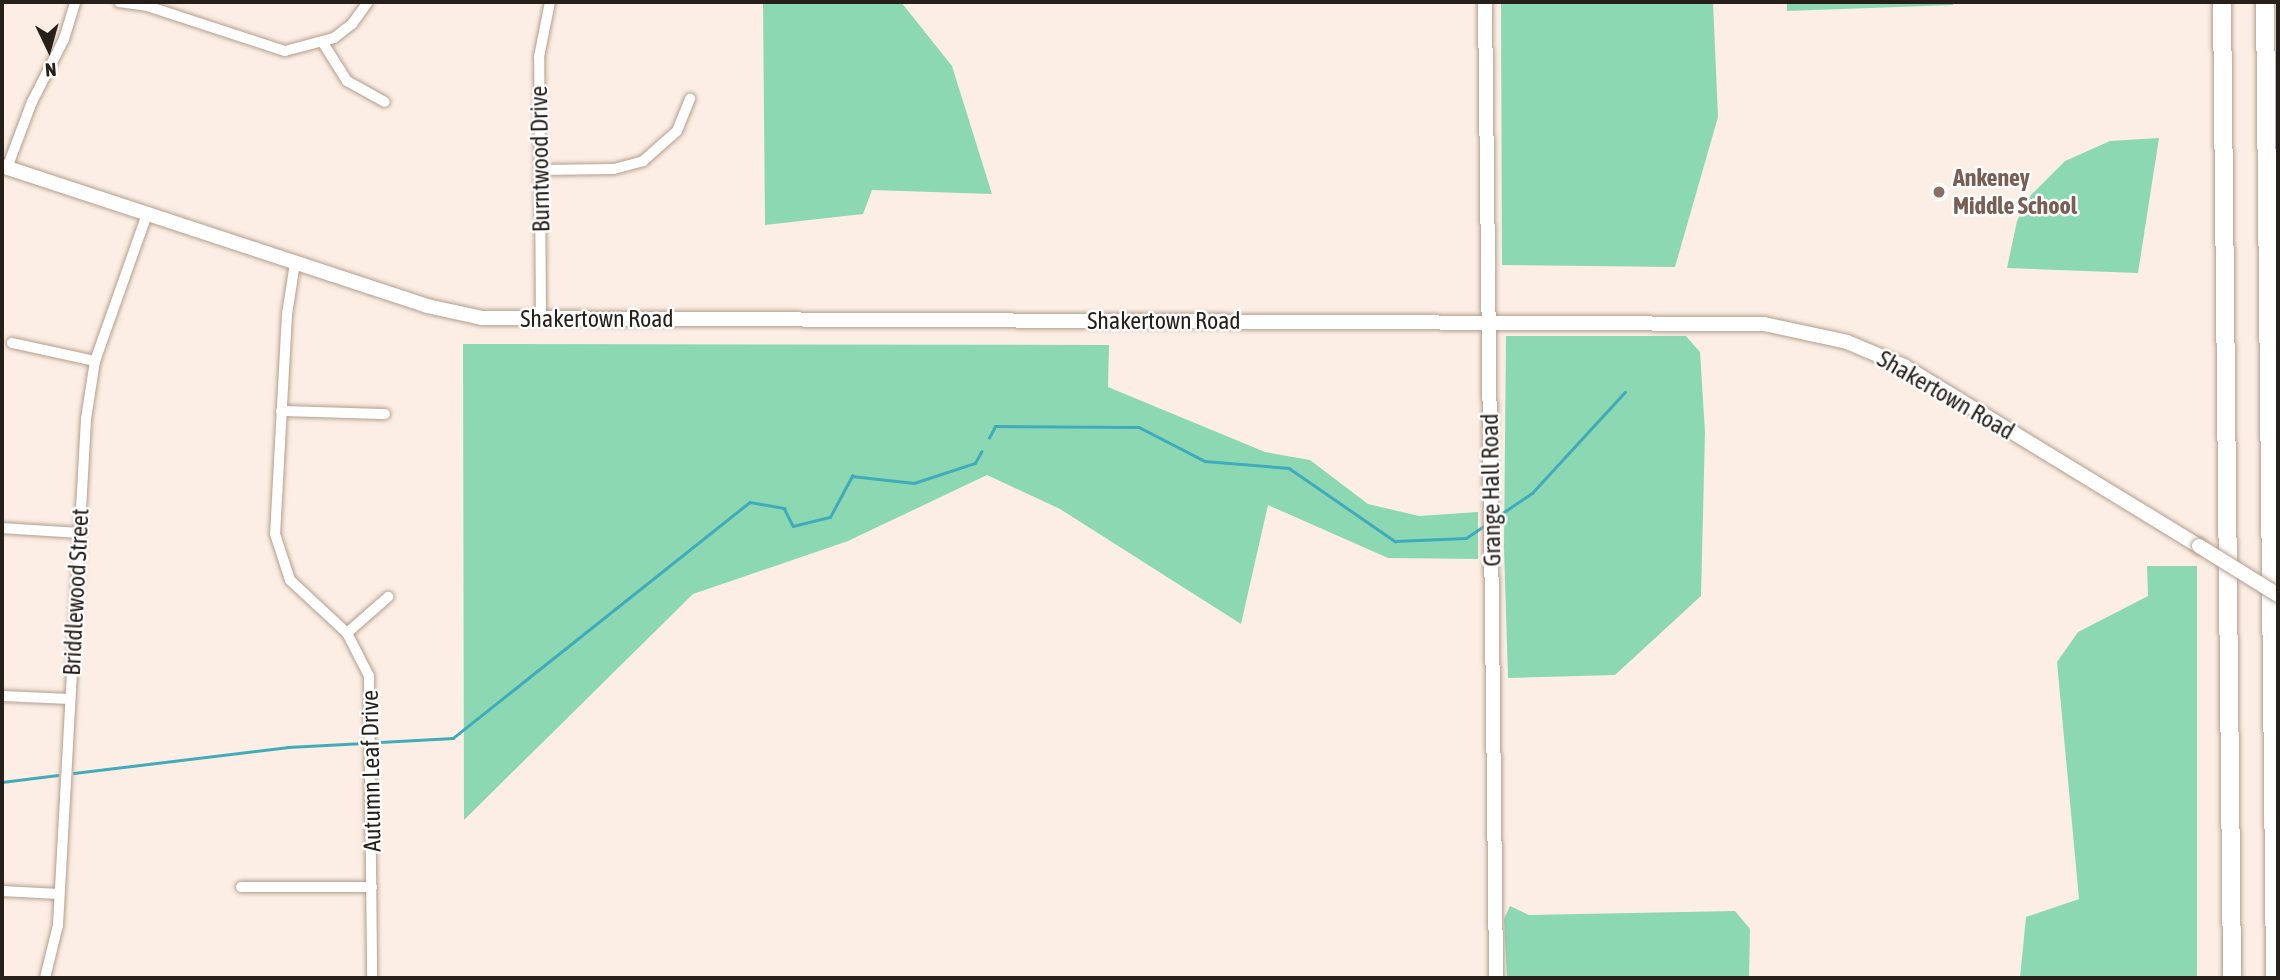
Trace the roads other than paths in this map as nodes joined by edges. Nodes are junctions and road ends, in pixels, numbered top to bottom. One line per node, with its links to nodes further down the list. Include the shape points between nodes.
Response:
1 (75, 2): 11 (street, via 64,39)
2 (119, 2): 8 (street, via 147,6 285,51)
3 (368, 2): 8 (street, via 345,30)
4 (550, 2): 12 (street, Burntwood Drive, via 540,47)
5 (1485, 2): 16 (street, Grange Hall Road)
6 (2222, 2): 35 (highway)
7 (2265, 2): 36 (highway)
8 (323, 43): 10 (street, via 347,81)
9 (690, 98): 12 (street, via 677,131 643,161 614,169)
10 (385, 102)
11 (4, 167): 13 (street, Shakertown Road)
12 (541, 170): 15 (street, Burntwood Drive)
13 (147, 214): 14 (street, Shakertown Road); 18 (street, Briddlewood Street)
14 (295, 263): 15 (street, Shakertown Road, via 446,312); 19 (street, Autumn Leaf Drive)
15 (541, 318): 16 (street, Shakertown Road)
16 (1489, 323): 23 (street, Shakertown Road, bridge, via 1763,324 1847,342 1904,366); 34 (street, Grange Hall Road)
17 (12, 343): 18 (street)
18 (95, 361): 22 (street, Briddlewood Street, via 86,419)
19 (281, 411): 20 (street); 25 (street, Autumn Leaf Drive, via 276,547 296,587)
20 (385, 414)
21 (2, 528): 22 (street)
22 (79, 533): 27 (street, Briddlewood Street)
23 (2278, 596)
24 (387, 597): 25 (street)
25 (347, 633): 29 (street, Autumn Leaf Drive, via 367,671 371,692)
26 (2, 696): 27 (street)
27 (70, 699): 31 (street, Briddlewood Street)
28 (241, 887): 29 (street)
29 (372, 887): 33 (street, Autumn Leaf Drive)
30 (2, 891): 31 (street)
31 (60, 894): 32 (street, Briddlewood Street)
32 (45, 978)
33 (372, 978)
34 (1496, 978)
35 (2232, 978)
36 (2275, 978)

